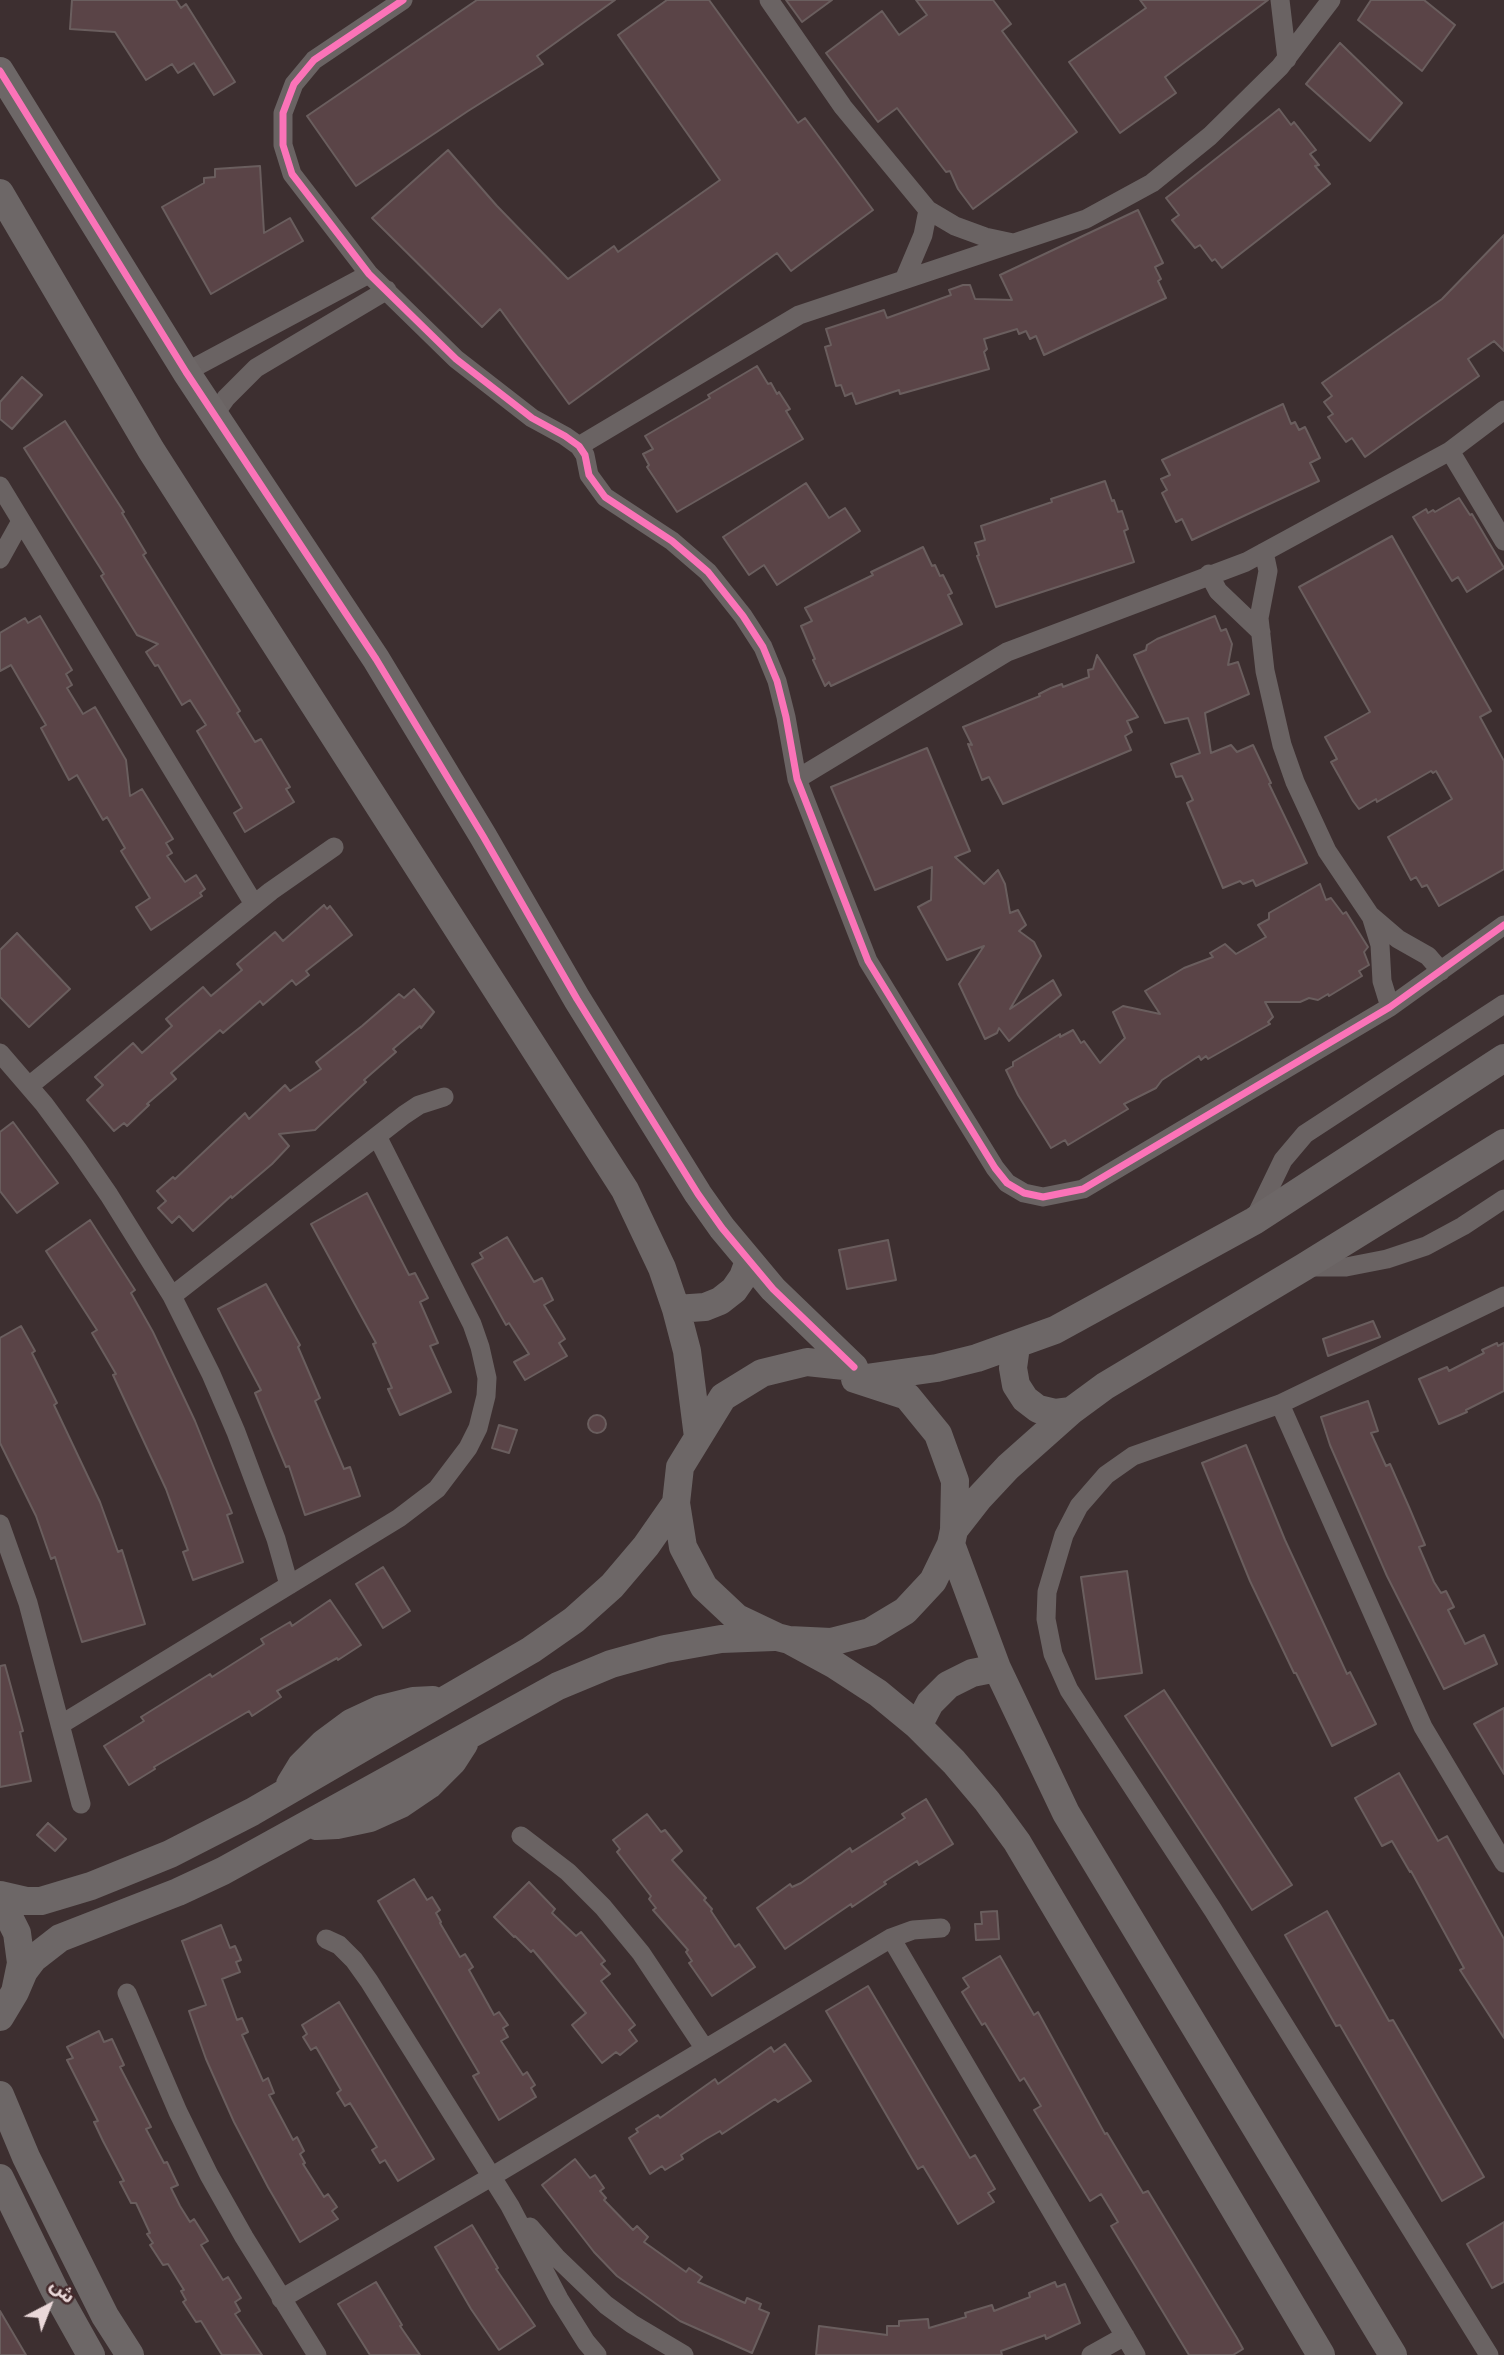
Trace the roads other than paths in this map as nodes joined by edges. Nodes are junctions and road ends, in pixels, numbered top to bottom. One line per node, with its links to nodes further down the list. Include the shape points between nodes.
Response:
1 (403, 0): 10 (street, via 314,60 294,84 283,113 283,145 292,174)
2 (769, 0): 8 (street, via 843,107)
3 (1280, 0): 5 (street)
4 (1331, 0): 5 (street)
5 (1287, 59): 9 (street, via 1210,136 1152,183 1086,219)
6 (0, 71): 13 (street)
7 (0, 193): 45 (street, via 151,450 625,1190)
8 (928, 210): 9 (street, via 955,226); 11 (street)
9 (1016, 244): 11 (street)
10 (369, 274): 12 (street); 13 (street)
11 (904, 280): 16 (street, via 799,315)
12 (387, 290): 15 (street, via 256,368); 16 (street, via 456,359 532,418)
13 (186, 372): 15 (street)
14 (1504, 410): 17 (street)
15 (214, 415): 41 (street, via 376,659 675,1158)
16 (579, 446): 25 (street, via 589,475 604,496 690,556 743,616 777,681)
17 (1450, 451): 20 (street); 21 (street)
18 (0, 486): 19 (street)
19 (21, 521): 22 (street); 27 (street)
20 (1504, 541)
21 (1264, 552): 23 (street); 24 (street, via 1268,571 1259,618)
22 (0, 559)
23 (1209, 574): 24 (street, via 1225,598); 25 (street, via 1007,652)
24 (1261, 632): 28 (street, via 1273,708 1295,782 1327,851)
25 (797, 779): 32 (street, via 869,961 995,1168 1007,1183 1024,1193 1043,1197 1083,1189)
26 (334, 848): 27 (street)
27 (254, 904): 35 (street)
28 (1370, 915): 30 (street, via 1428,956); 32 (street)
29 (1504, 925): 30 (street)
30 (1441, 971): 32 (street)
31 (1504, 1004): 40 (street, via 1305,1134 1283,1160)
32 (1390, 1007)
33 (0, 1053): 35 (street)
34 (1504, 1058): 40 (street)
35 (29, 1086): 43 (street, via 109,1195)
36 (444, 1097): 37 (street, via 419,1105)
37 (377, 1136): 43 (street); 54 (street, via 472,1324 486,1371 483,1413 468,1448 437,1489 400,1518)
38 (1504, 1143): 42 (street)
39 (1504, 1199): 42 (street, via 1438,1239 1400,1255 1346,1267)
40 (1254, 1221): 46 (street, via 1055,1330)
41 (749, 1261): 45 (street, via 734,1290 720,1301); 47 (street)
42 (1304, 1267): 49 (street)
43 (172, 1296): 54 (street, via 236,1432)
44 (1504, 1296): 48 (street)
45 (676, 1309): 50 (street, via 687,1351)
46 (1016, 1346): 47 (street, via 937,1368); 49 (street, via 1013,1368 1025,1399 1038,1409)
47 (855, 1373): 50 (street, via 807,1362 762,1373 723,1397); 53 (street, via 907,1396 939,1434 955,1481)
48 (1280, 1404): 69 (street, via 1423,1727); 94 (street, via 1133,1456 1105,1475 1064,1535 1047,1592 1046,1619 1053,1654 1069,1690 1213,1910)
49 (1071, 1411): 53 (street, via 1008,1467)
50 (698, 1437): 51 (street, via 680,1467)
51 (676, 1503): 55 (street, via 683,1547 704,1587 737,1618); 57 (street, via 612,1586 574,1620)
52 (0, 1524): 59 (street, via 28,1604)
53 (952, 1537): 55 (street, via 933,1581 905,1611 870,1632 831,1642); 56 (street)
54 (289, 1585): 59 (street)
55 (783, 1639): 60 (street, via 835,1665); 61 (street, via 721,1639 611,1664 558,1686)
56 (997, 1668): 60 (street, via 948,1685 930,1703); 93 (street, via 1066,1813)
57 (446, 1699): 58 (street); 64 (street, via 381,1709 351,1723 317,1750)
58 (415, 1717): 62 (street); 63 (street)
59 (60, 1725): 65 (street)
60 (918, 1726): 92 (street, via 954,1762 1017,1842)
61 (472, 1734): 62 (street); 67 (street, via 437,1777 401,1804 370,1818)
62 (438, 1753): 66 (street)
63 (308, 1779): 64 (street); 66 (street)
64 (283, 1794): 70 (street, via 170,1854 92,1886 41,1901)
65 (81, 1804)
66 (329, 1813): 67 (street)
67 (303, 1827): 75 (street, via 178,1892 60,1938 33,1959)
68 (521, 1836): 78 (street, via 568,1872 603,1907 641,1953)
69 (1504, 1863)
70 (0, 1895)
71 (0, 1904): 75 (street, via 17,1933 22,1963)
72 (941, 1928): 73 (street, via 912,1930)
73 (891, 1938): 78 (street); 84 (street)
74 (326, 1939): 80 (street, via 339,1945 369,1981)
75 (15, 1992): 77 (street)
76 (127, 1993): 83 (street, via 209,2175)
77 (0, 2017)
78 (705, 2049): 80 (street)
79 (0, 2095): 86 (street, via 105,2316)
80 (491, 2177): 82 (street); 83 (street)
81 (0, 2178): 85 (street)
82 (510, 2206): 88 (street, via 559,2298); 89 (street, via 606,2305)
83 (281, 2299): 87 (street)
84 (1125, 2336): 90 (street); 91 (street)
85 (92, 2355)
86 (131, 2355)
87 (317, 2355)
88 (597, 2355)
89 (684, 2355)
90 (1091, 2355)
91 (1136, 2355)
92 (1321, 2355)
93 (1393, 2355)
94 (1489, 2355)

